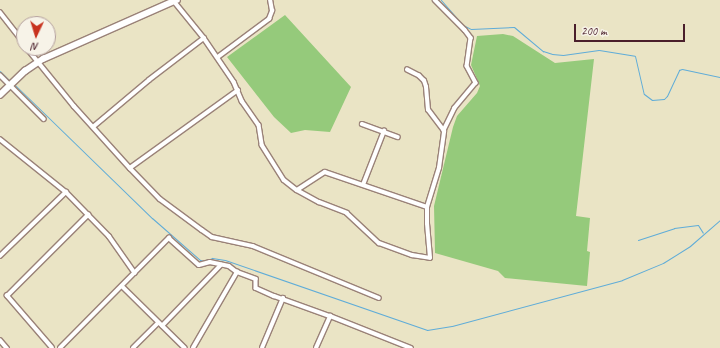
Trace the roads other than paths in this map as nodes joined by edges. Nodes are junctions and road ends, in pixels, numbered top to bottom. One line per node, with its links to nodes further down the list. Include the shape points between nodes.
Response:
1 (270, 0): 8 (street, via 272,11 268,19)
2 (436, 0): 19 (street, via 471,38 467,66 476,83 456,108)
3 (175, 1): 6 (street); 9 (main road)
4 (0, 12): 5 (street)
5 (16, 33)
6 (204, 38): 8 (street); 17 (street)
7 (34, 56): 9 (street)
8 (218, 57): 13 (street)
9 (38, 62): 12 (main road); 17 (street)
10 (407, 70): 19 (street, via 424,81 428,110)
11 (0, 75): 12 (street)
12 (10, 85): 14 (main road); 15 (street)
13 (238, 90): 22 (street); 24 (street, via 259,125 262,145 280,175)
14 (0, 95)
15 (44, 119)
16 (362, 124): 18 (street)
17 (93, 127): 22 (street)
18 (384, 131): 20 (street); 23 (street)
19 (444, 131): 26 (street, via 439,168)
20 (398, 137)
21 (0, 139): 25 (street)
22 (130, 168): 34 (street, via 160,199 212,237 253,246)
23 (363, 185): 24 (street, via 325,172); 26 (street)
24 (297, 190): 26 (street, via 347,213 379,243 412,255 430,258)
25 (66, 192): 27 (street); 28 (street)
26 (427, 207)
27 (88, 214): 30 (street, via 109,236); 40 (street, via 7,296)
28 (0, 256)
29 (221, 265): 30 (street, via 210,262 199,264 169,238); 31 (street, via 229,266); 37 (street)
30 (135, 272): 32 (street)
31 (237, 272): 33 (street, via 256,279 256,288); 44 (street)
32 (122, 286): 36 (street); 41 (street)
33 (283, 298): 35 (street); 45 (street)
34 (379, 298)
35 (330, 316): 46 (street); 47 (street)
36 (158, 322): 37 (street); 42 (street)
37 (162, 326): 43 (street)
38 (0, 340): 39 (street)
39 (7, 348)
40 (52, 348)
41 (60, 348)
42 (133, 348)
43 (184, 348)
44 (193, 348)
45 (262, 348)
46 (316, 348)
47 (411, 348)

